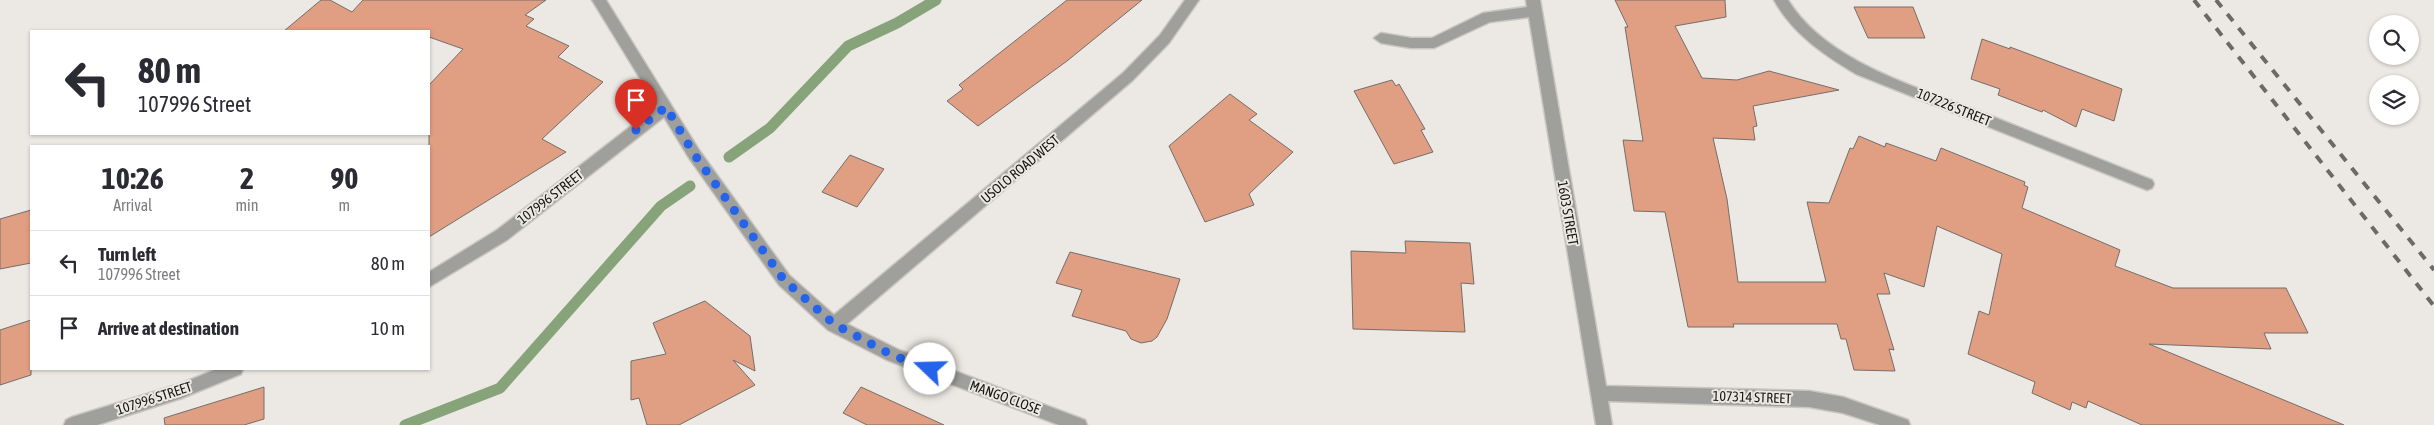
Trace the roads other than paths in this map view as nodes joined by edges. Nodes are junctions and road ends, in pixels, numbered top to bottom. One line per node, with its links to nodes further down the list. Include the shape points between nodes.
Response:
1 (599, 0): 6 (street, MANGO CLOSE)
2 (1192, 0): 9 (street, USOLO ROAD WEST, via 1154,49 1104,98)
3 (1781, 0): 7 (street, 107226 STREET, via 1805,33 1861,70)
4 (1534, 5): 5 (street, via 1488,17 1434,43 1411,44); 11 (street, 1603 STREET)
5 (1380, 38)
6 (666, 107): 8 (street, 107996 STREET, via 502,235); 9 (street, MANGO CLOSE, via 694,154 784,280)
7 (2147, 184)
8 (430, 279)
9 (834, 324): 13 (street, MANGO CLOSE, via 892,355)
10 (233, 370): 12 (street, 107996 STREET, via 182,391)
11 (1598, 393): 14 (street, 1603 STREET); 15 (street, 107314 STREET, via 1808,399 1843,405)
12 (72, 425)
13 (1079, 425)
14 (1604, 425)
15 (1902, 425)

